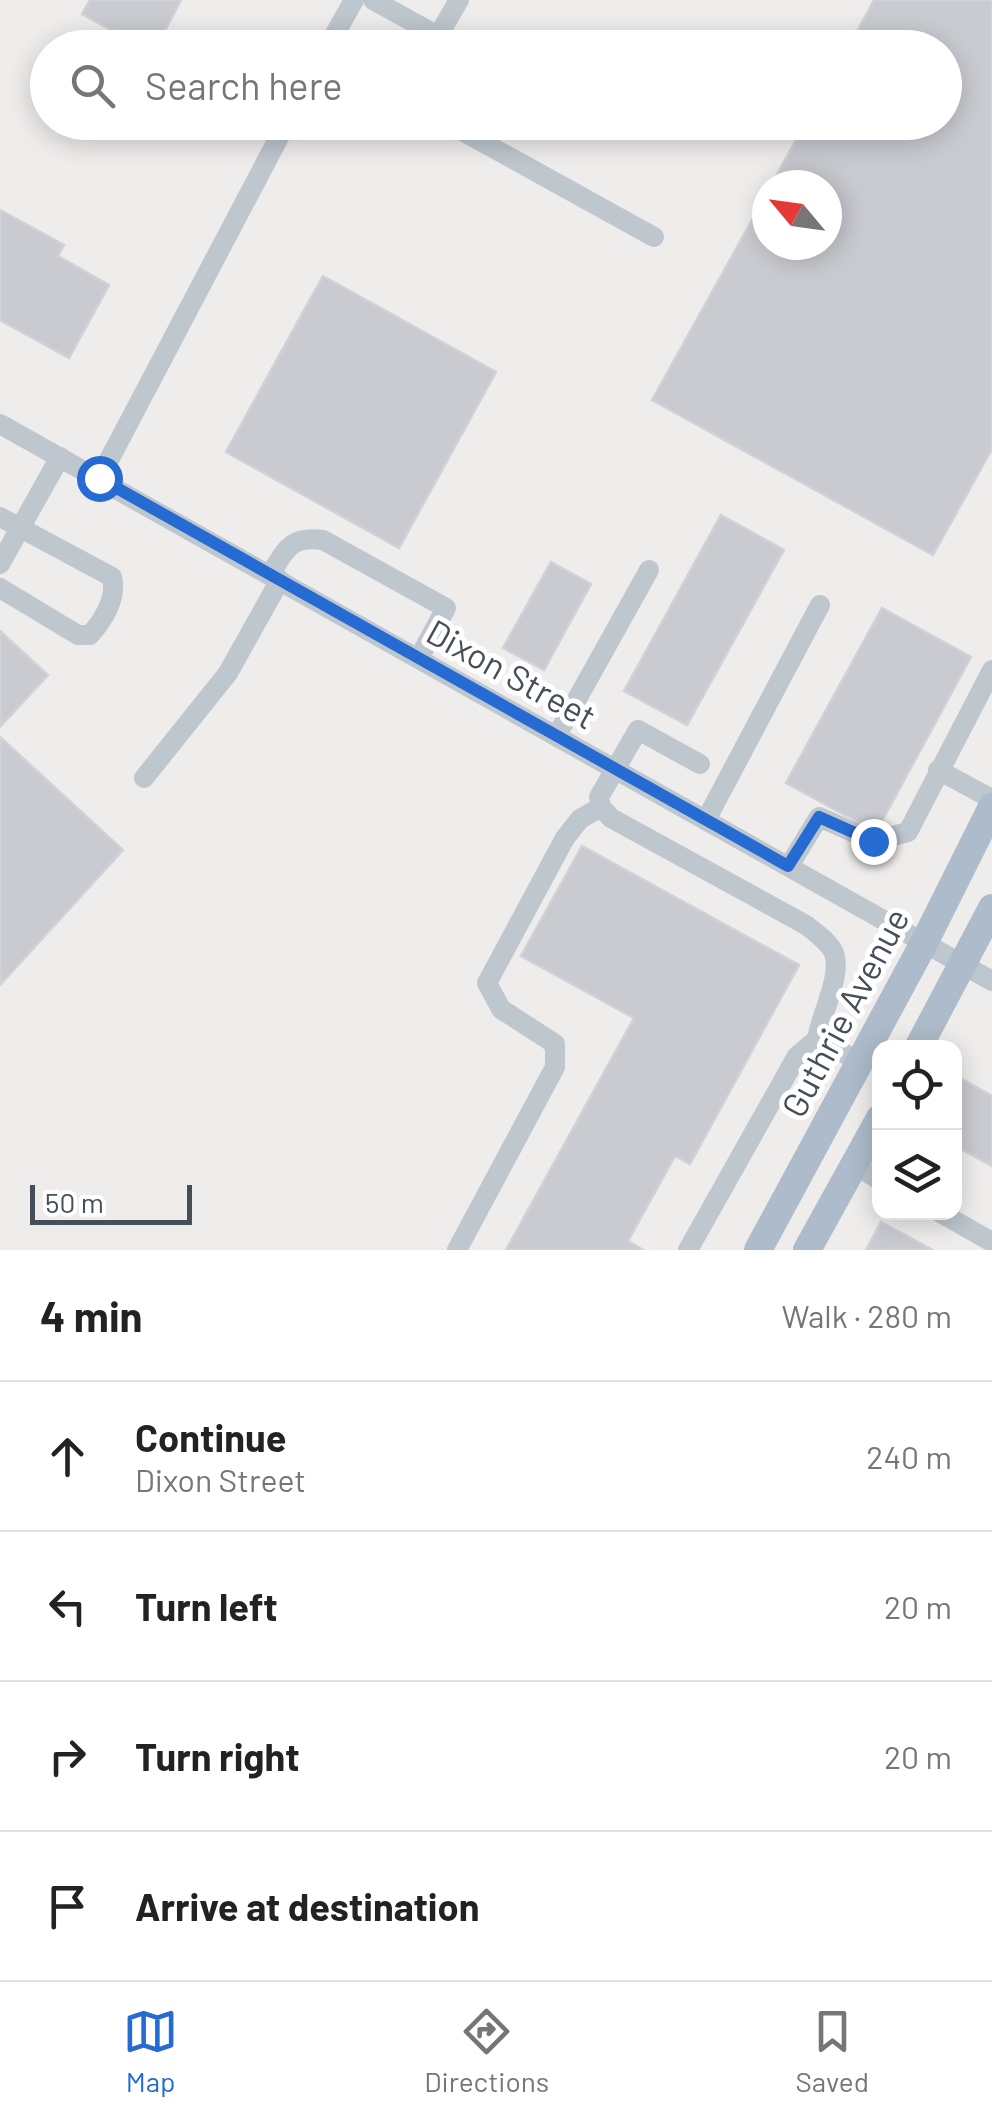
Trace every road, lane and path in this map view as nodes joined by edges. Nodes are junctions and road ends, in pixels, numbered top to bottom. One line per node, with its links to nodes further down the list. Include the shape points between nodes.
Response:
1 (354, 0): 4 (street)
2 (373, 0): 5 (street)
3 (458, 0): 6 (street)
4 (337, 30)
5 (427, 30)
6 (441, 30)
7 (277, 140): 12 (street)
8 (479, 140): 9 (street)
9 (654, 237)
10 (0, 424): 11 (street, Dixon Street)
11 (60, 457): 12 (street, Dixon Street); 14 (street)
12 (99, 478): 17 (street, Dixon Street)
13 (0, 518): 14 (street)
14 (21, 528): 15 (street); 18 (street, via 112,578 115,592 90,635 78,635)
15 (0, 564)
16 (649, 570): 22 (street)
17 (275, 577): 20 (street, Dixon Street); 20 (street, via 287,548 306,538 323,540 446,608); 26 (street, via 228,672)
18 (0, 588)
19 (820, 605): 30 (street)
20 (419, 658): 22 (street, Dixon Street)
21 (992, 670): 25 (street)
22 (557, 735): 24 (street, Dixon Street)
23 (700, 764): 24 (street, via 638,730)
24 (616, 768): 28 (street); 30 (street, Dixon Street)
25 (938, 770): 27 (street); 31 (street, via 908,832 873,841 819,817)
26 (144, 778)
27 (992, 799)
28 (600, 807): 36 (street, via 806,924 833,951 836,971); 44 (street, via 566,838 487,984 500,1009 555,1044 555,1067)
29 (992, 807): 33 (main road, Guthrie Avenue)
30 (706, 820): 31 (street, Dixon Street)
31 (788, 866): 33 (street, Dixon Street)
32 (992, 908): 34 (main road)
33 (924, 943): 34 (street, Dixon Street); 38 (main road, Guthrie Avenue)
34 (963, 965): 35 (street, Dixon Street); 37 (main road)
35 (992, 981)
36 (817, 1039): 38 (street); 45 (street, via 797,1056)
37 (922, 1040)
38 (860, 1062): 46 (main road, Guthrie Avenue)
39 (874, 1130): 40 (main road)
40 (854, 1166): 41 (street); 47 (main road)
41 (872, 1176)
42 (952, 1220): 43 (street)
43 (992, 1242)
44 (456, 1250)
45 (688, 1250)
46 (758, 1250)
47 (808, 1250)

